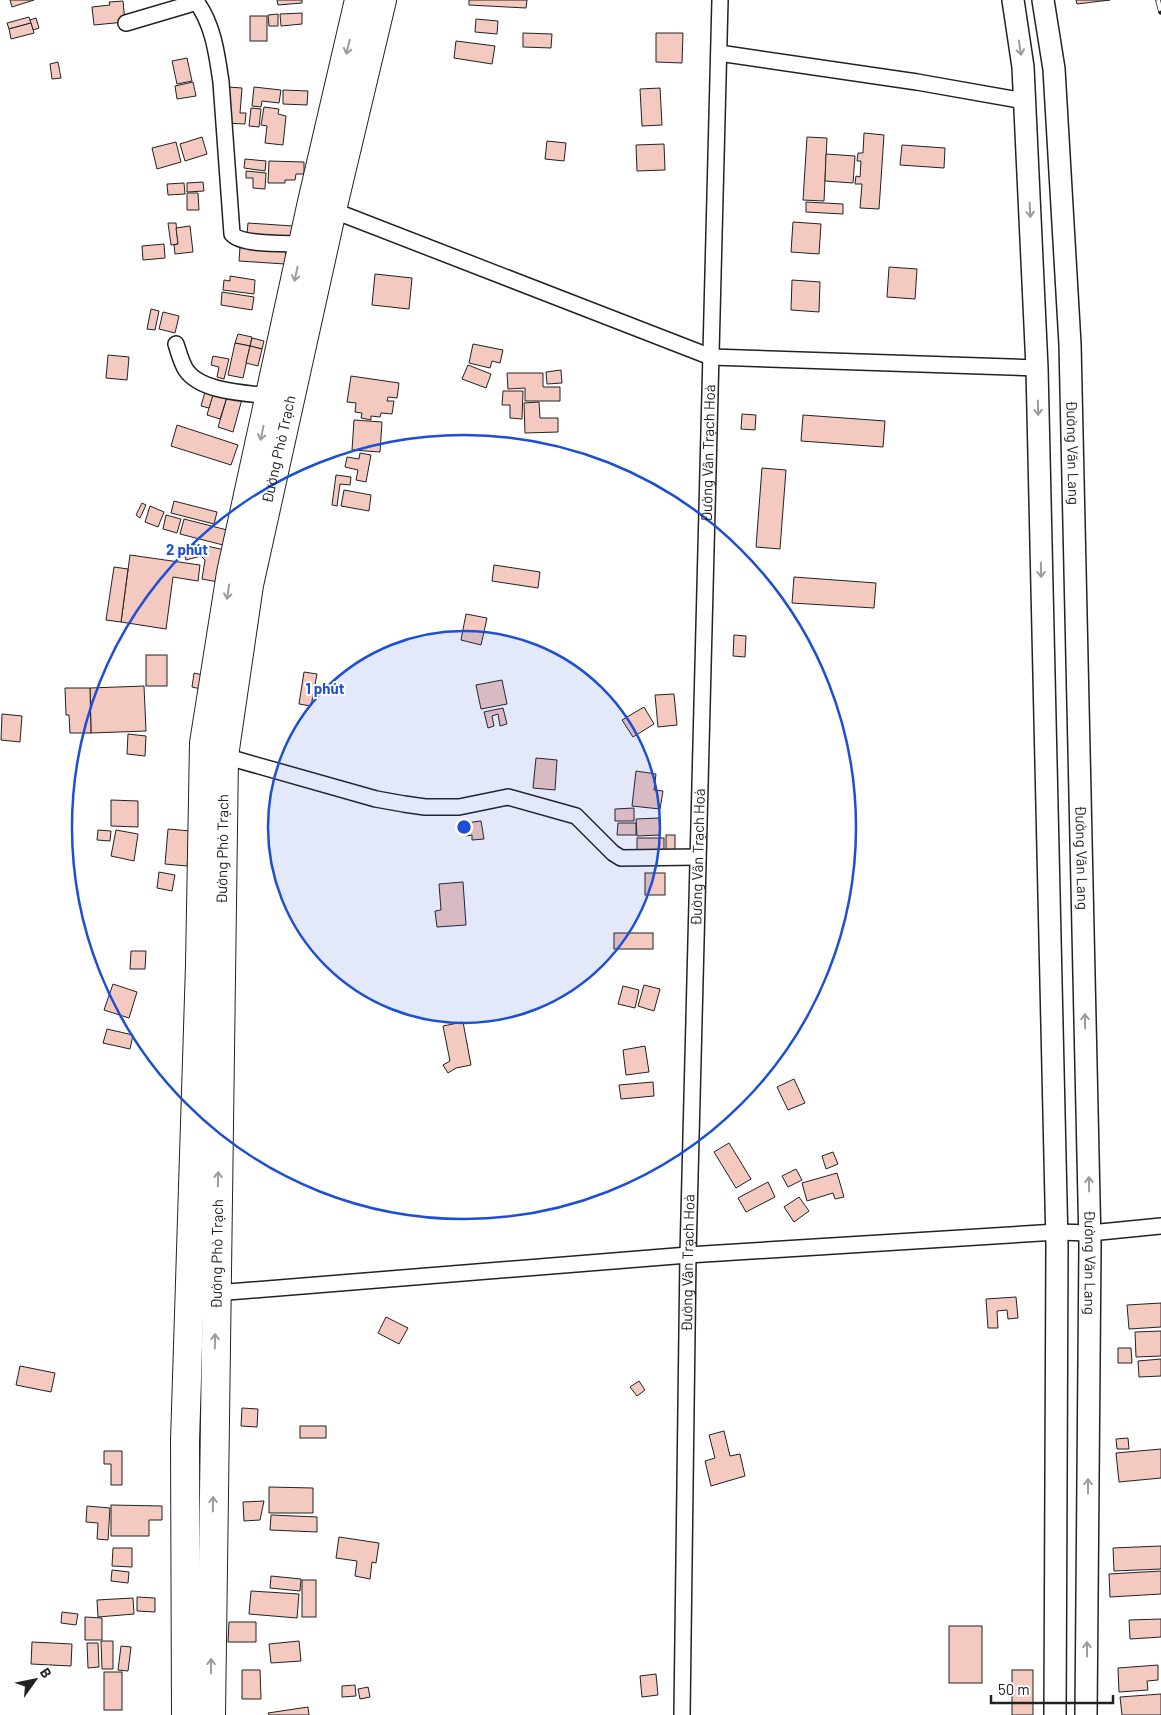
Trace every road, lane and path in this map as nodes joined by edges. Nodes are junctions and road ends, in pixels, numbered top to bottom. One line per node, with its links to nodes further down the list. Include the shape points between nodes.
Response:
1 (359, 0): 10 (highway, Đường Phò Trạch, one-way to 10)
2 (382, 0): 10 (highway, Đường Phò Trạch)
3 (720, 0): 8 (street, Đường Vân Trạch Hoà)
4 (1013, 0): 9 (street, one-way to 9)
5 (1042, 0): 21 (street, Đường Văn Lang, one-way to 5, via 1070,344 1054,69)
6 (196, 1): 7 (street); 11 (street, via 213,38 220,74 232,234 247,241)
7 (126, 23)
8 (719, 53): 9 (street); 13 (street, Đường Vân Trạch Hoà)
9 (1025, 100): 14 (street, one-way to 14)
10 (322, 206): 11 (highway, Đường Phò Trạch); 13 (street); 16 (highway, Đường Phò Trạch, via 249,586)
11 (303, 244): 15 (highway, Đường Phò Trạch, one-way to 15)
12 (176, 344): 15 (street, via 185,368 204,385)
13 (711, 357): 14 (street); 17 (street, Đường Vân Trạch Hoà)
14 (1037, 368): 20 (street, one-way to 20)
15 (270, 396): 18 (highway, Đường Phò Trạch, one-way to 18, via 231,573 204,743)
16 (224, 756): 17 (street, via 404,804 459,807 508,797 576,816 621,858); 18 (highway, Đường Phò Trạch)
17 (698, 857): 22 (street, Đường Vân Trạch Hoà)
18 (210, 966): 23 (highway, Đường Phò Trạch, one-way to 18); 24 (highway, Đường Phò Trạch)
19 (1161, 1226): 21 (street)
20 (1057, 1232): 21 (street); 22 (street); 29 (street)
21 (1090, 1233): 30 (street, Đường Văn Lang, one-way to 21)
22 (688, 1255): 23 (street); 28 (street, Đường Vân Trạch Hoà)
23 (216, 1293): 25 (highway, Đường Phò Trạch, one-way to 23)
24 (186, 1442): 25 (highway); 26 (highway, Đường Phò Trạch)
25 (214, 1442): 27 (highway, Đường Phò Trạch, one-way to 25)
26 (186, 1715)
27 (211, 1715)
28 (682, 1715)
29 (1054, 1715)
30 (1086, 1715)

